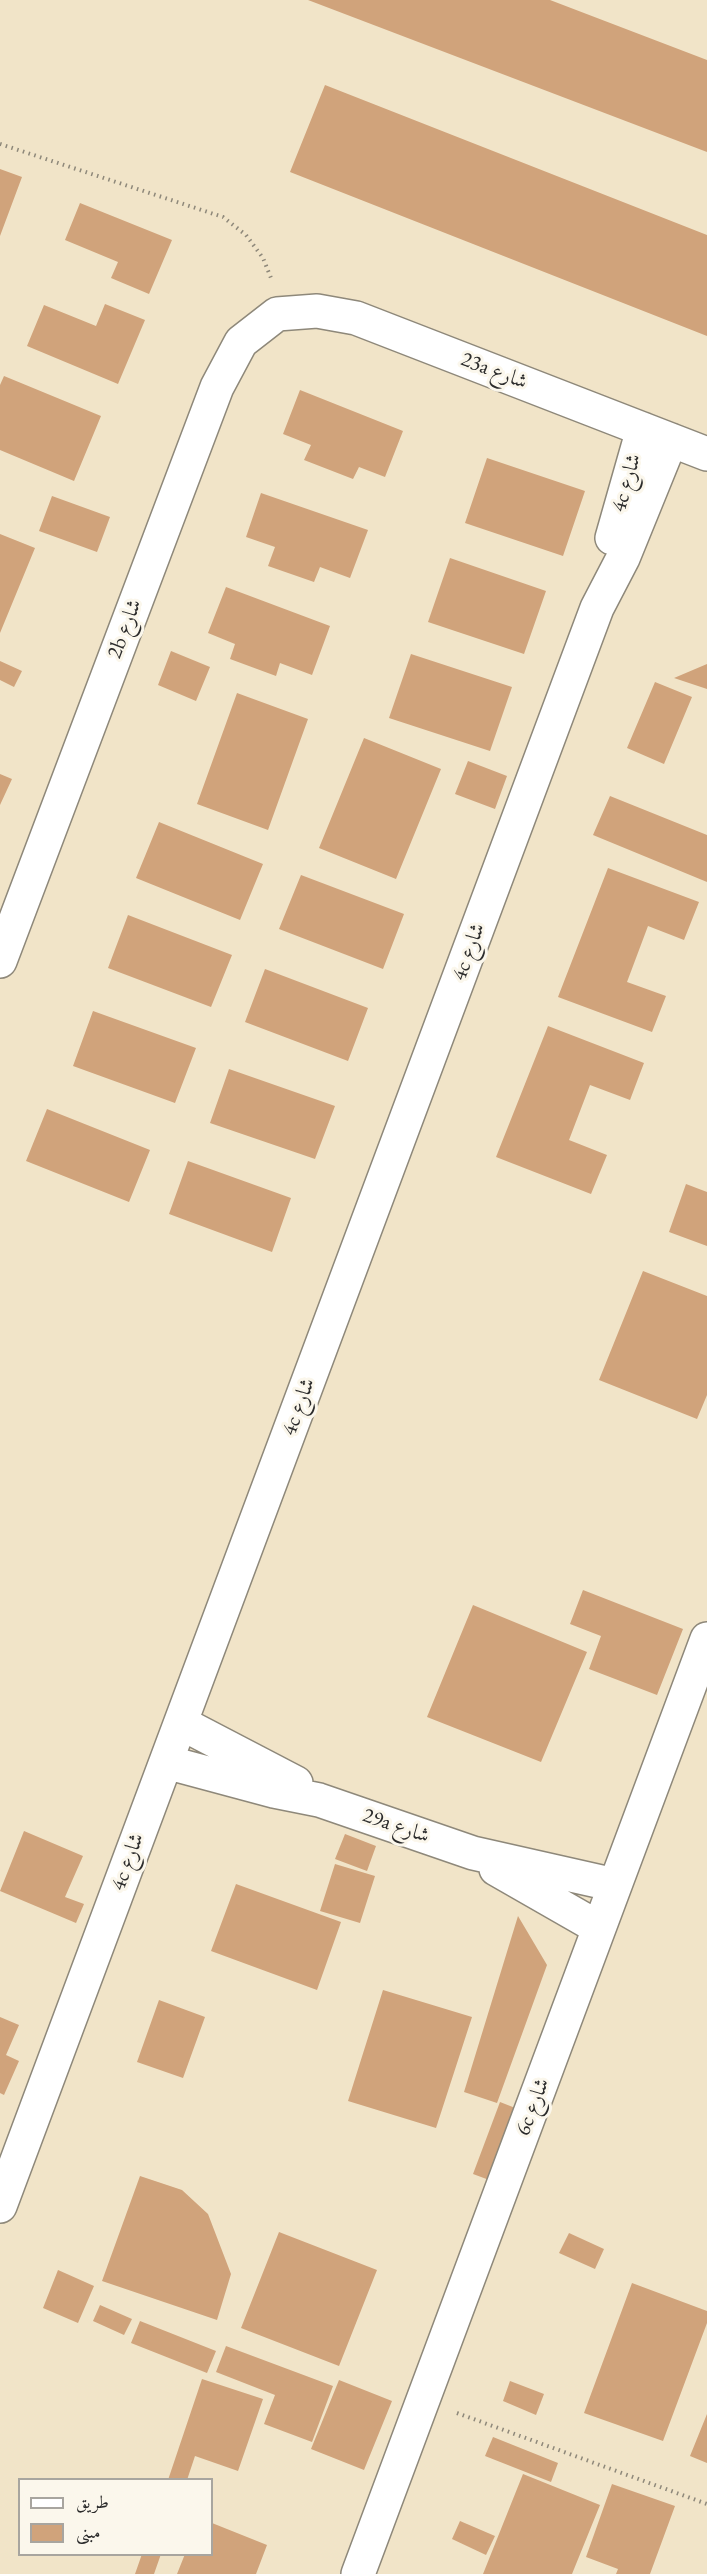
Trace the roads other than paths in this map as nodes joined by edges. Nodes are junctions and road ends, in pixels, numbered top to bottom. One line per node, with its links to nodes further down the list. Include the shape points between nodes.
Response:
1 (277, 314): 2 (street, 23a شارع, via 317,311 356,318); 4 (street, 2b شارع, via 241,342 217,387)
2 (657, 435): 3 (street, 23a شارع); 6 (street, 4c شارع, via 623,558 597,608)
3 (707, 454)
4 (0, 961)
5 (707, 1639): 10 (street, 6c شارع)
6 (181, 1723): 7 (street, 4c شارع); 8 (street, 29a شارع)
7 (166, 1762): 8 (street, 29a شارع); 12 (street, 4c شارع)
8 (319, 1800): 9 (street, 29a شارع)
9 (473, 1852): 10 (street, 29a شارع); 11 (street, 29a شارع, via 497,1870)
10 (615, 1886): 11 (street, 6c شارع)
11 (599, 1928): 13 (street, 6c شارع)
12 (0, 2206)
13 (358, 2574)

